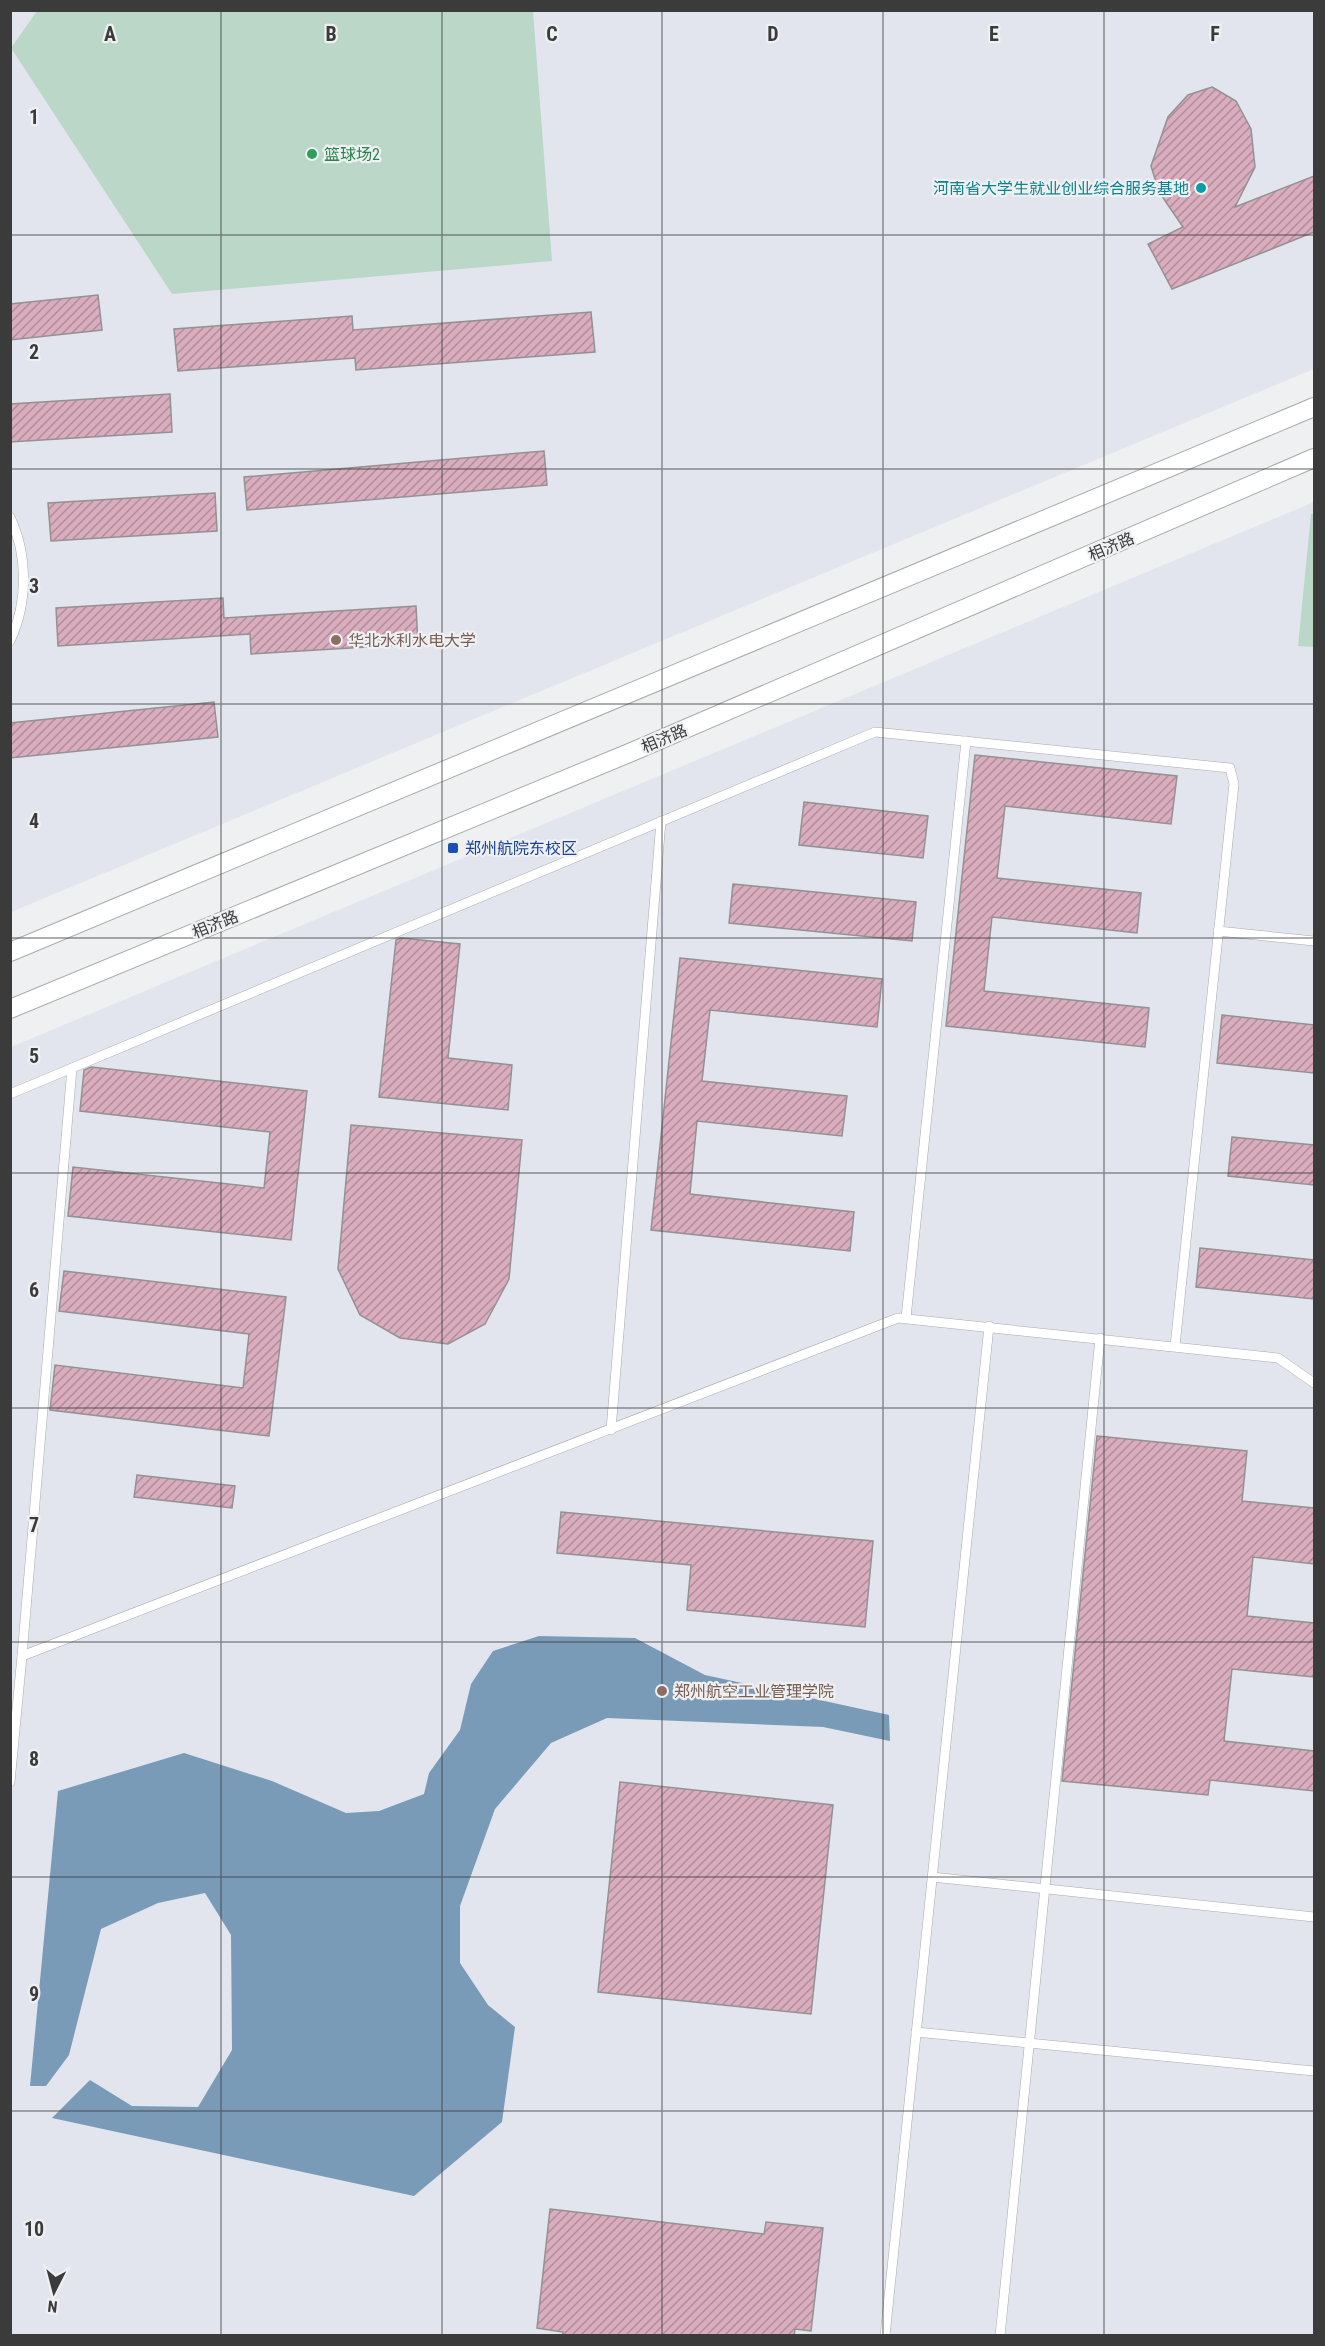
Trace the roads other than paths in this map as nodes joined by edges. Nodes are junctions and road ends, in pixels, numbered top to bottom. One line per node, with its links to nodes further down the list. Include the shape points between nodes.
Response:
1 (1314, 407): 9 (street)
2 (1314, 458): 10 (street, 相济路, via 634,751)
3 (10, 517): 4 (lane, via 17,532 24,584 19,624)
4 (10, 640)
5 (966, 741): 6 (lane, via 875,732); 7 (lane, via 1230,768 1234,784); 13 (lane)
6 (661, 821): 11 (lane); 18 (lane)
7 (1218, 931): 8 (lane); 16 (lane)
8 (1314, 941)
9 (10, 952)
10 (10, 1009)
11 (72, 1068): 12 (lane); 19 (lane)
12 (10, 1094)
13 (906, 1318): 14 (lane); 18 (lane)
14 (989, 1326): 15 (lane); 21 (lane)
15 (1100, 1338): 16 (lane); 22 (lane)
16 (1175, 1346): 17 (lane, via 1278,1358)
17 (1314, 1383)
18 (611, 1430): 19 (lane)
19 (22, 1656): 20 (lane)
20 (10, 1782)
21 (932, 1877): 22 (lane); 24 (lane)
22 (1045, 1889): 23 (lane); 25 (lane)
23 (1314, 1917)
24 (916, 2032): 25 (lane); 27 (lane)
25 (1029, 2043): 26 (lane); 28 (lane)
26 (1314, 2072)
27 (885, 2336)
28 (1000, 2336)

